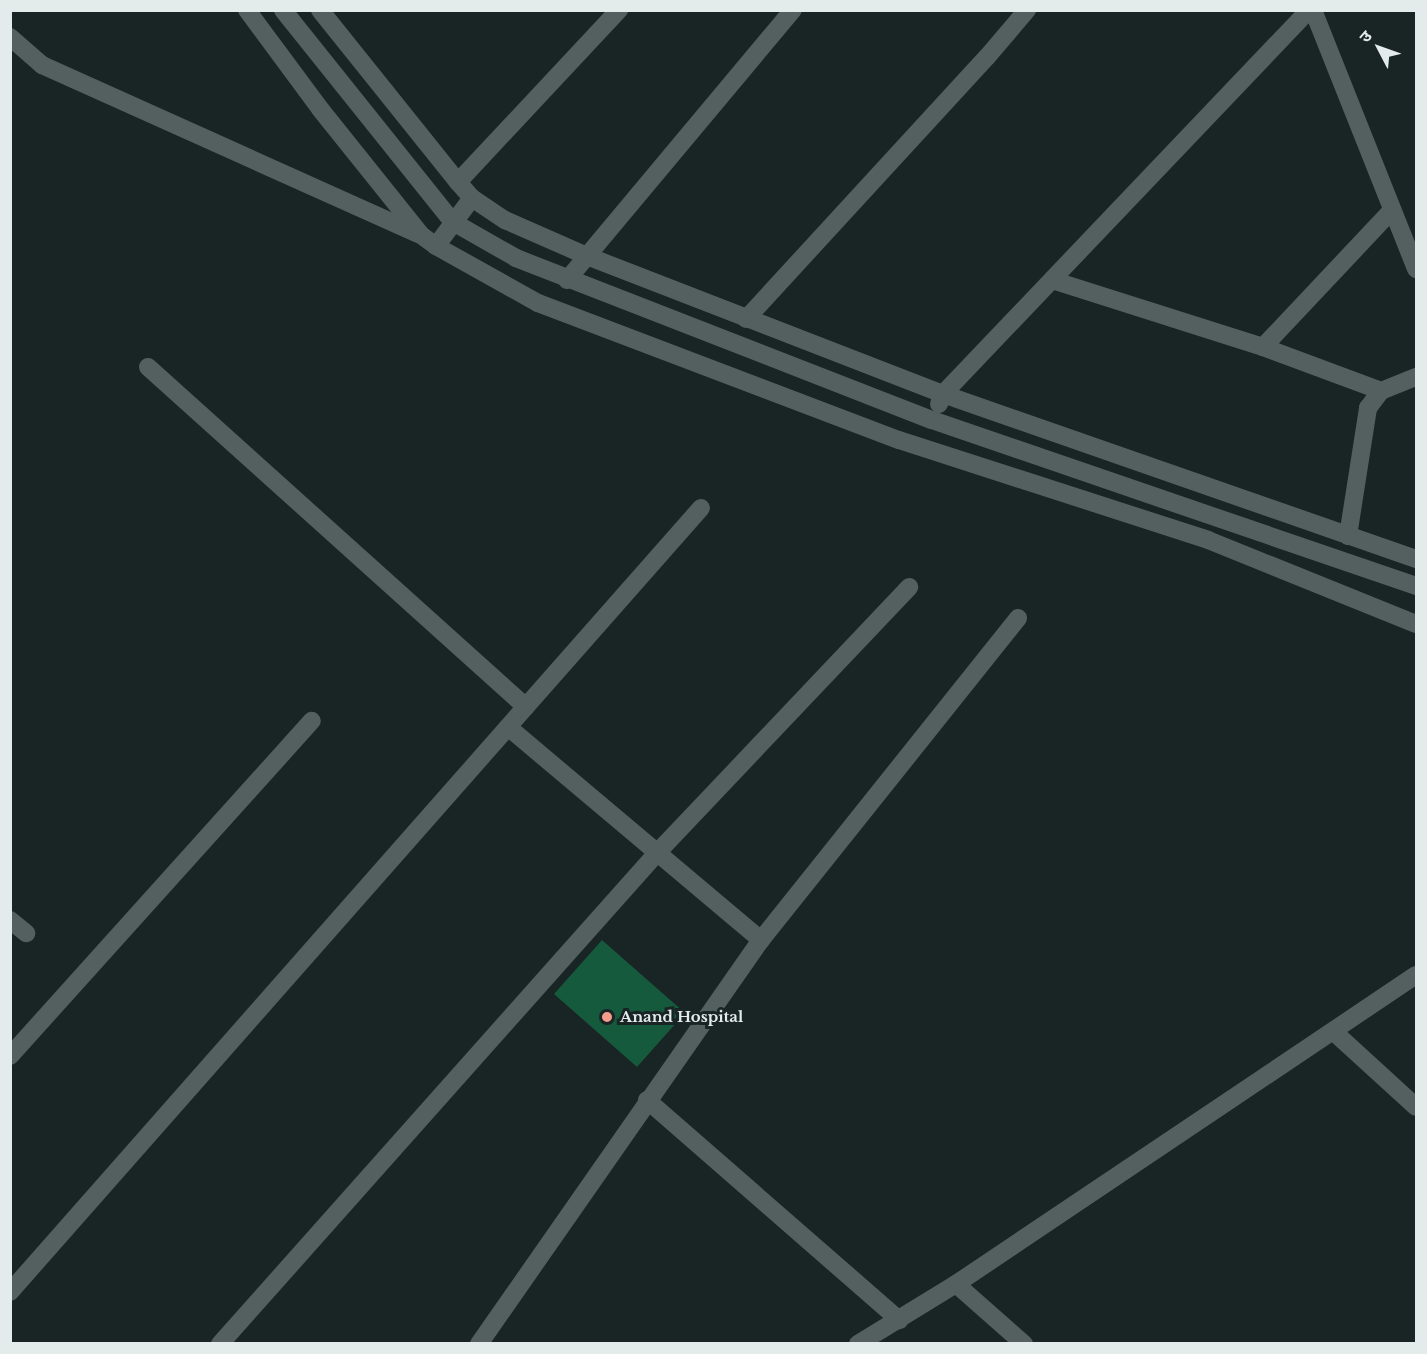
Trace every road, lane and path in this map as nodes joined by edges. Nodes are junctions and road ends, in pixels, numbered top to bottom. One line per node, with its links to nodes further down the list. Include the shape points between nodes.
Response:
1 (248, 10): 13 (street)
2 (284, 10): 12 (street)
3 (320, 10): 9 (street)
4 (619, 10): 9 (street)
5 (793, 10): 15 (street)
6 (1026, 10): 19 (street)
7 (1311, 10): 11 (street); 18 (street)
8 (10, 37): 13 (street, via 42,65)
9 (458, 182): 10 (street)
10 (472, 198): 12 (street); 15 (street, via 505,220)
11 (1392, 210): 16 (street); 20 (street)
12 (453, 222): 14 (street); 17 (street, via 516,258)
13 (420, 235): 14 (street)
14 (436, 246): 31 (street, via 560,312 899,440 1208,540)
15 (587, 256): 17 (street); 19 (street)
16 (1416, 269)
17 (567, 280): 25 (street)
18 (1052, 280): 20 (street); 24 (street)
19 (746, 319): 24 (street)
20 (1263, 347): 23 (street)
21 (148, 367): 36 (street)
22 (1416, 377): 23 (street)
23 (1381, 391): 28 (street, via 1368,408)
24 (943, 394): 25 (street); 27 (street)
25 (932, 420): 29 (street)
26 (701, 508): 36 (street)
27 (1325, 527): 28 (street); 29 (street)
28 (1348, 536): 30 (street)
29 (1314, 551): 31 (street); 32 (street)
30 (1416, 559)
31 (1295, 575): 35 (street)
32 (1416, 586)
33 (909, 587): 39 (street)
34 (1018, 618): 42 (street)
35 (1416, 624)
36 (526, 707): 38 (street)
37 (312, 721): 45 (street)
38 (508, 727): 39 (street); 49 (street)
39 (656, 854): 42 (street); 51 (street)
40 (10, 920): 41 (street)
41 (26, 933)
42 (761, 940): 46 (street)
43 (1416, 975): 44 (street)
44 (1334, 1032): 47 (street); 48 (street)
45 (10, 1056)
46 (647, 1101): 50 (street); 52 (street)
47 (1416, 1107)
48 (956, 1284): 50 (street); 54 (street)
49 (10, 1292)
50 (899, 1320): 53 (street)
51 (220, 1344)
52 (479, 1344)
53 (858, 1344)
54 (1024, 1344)

